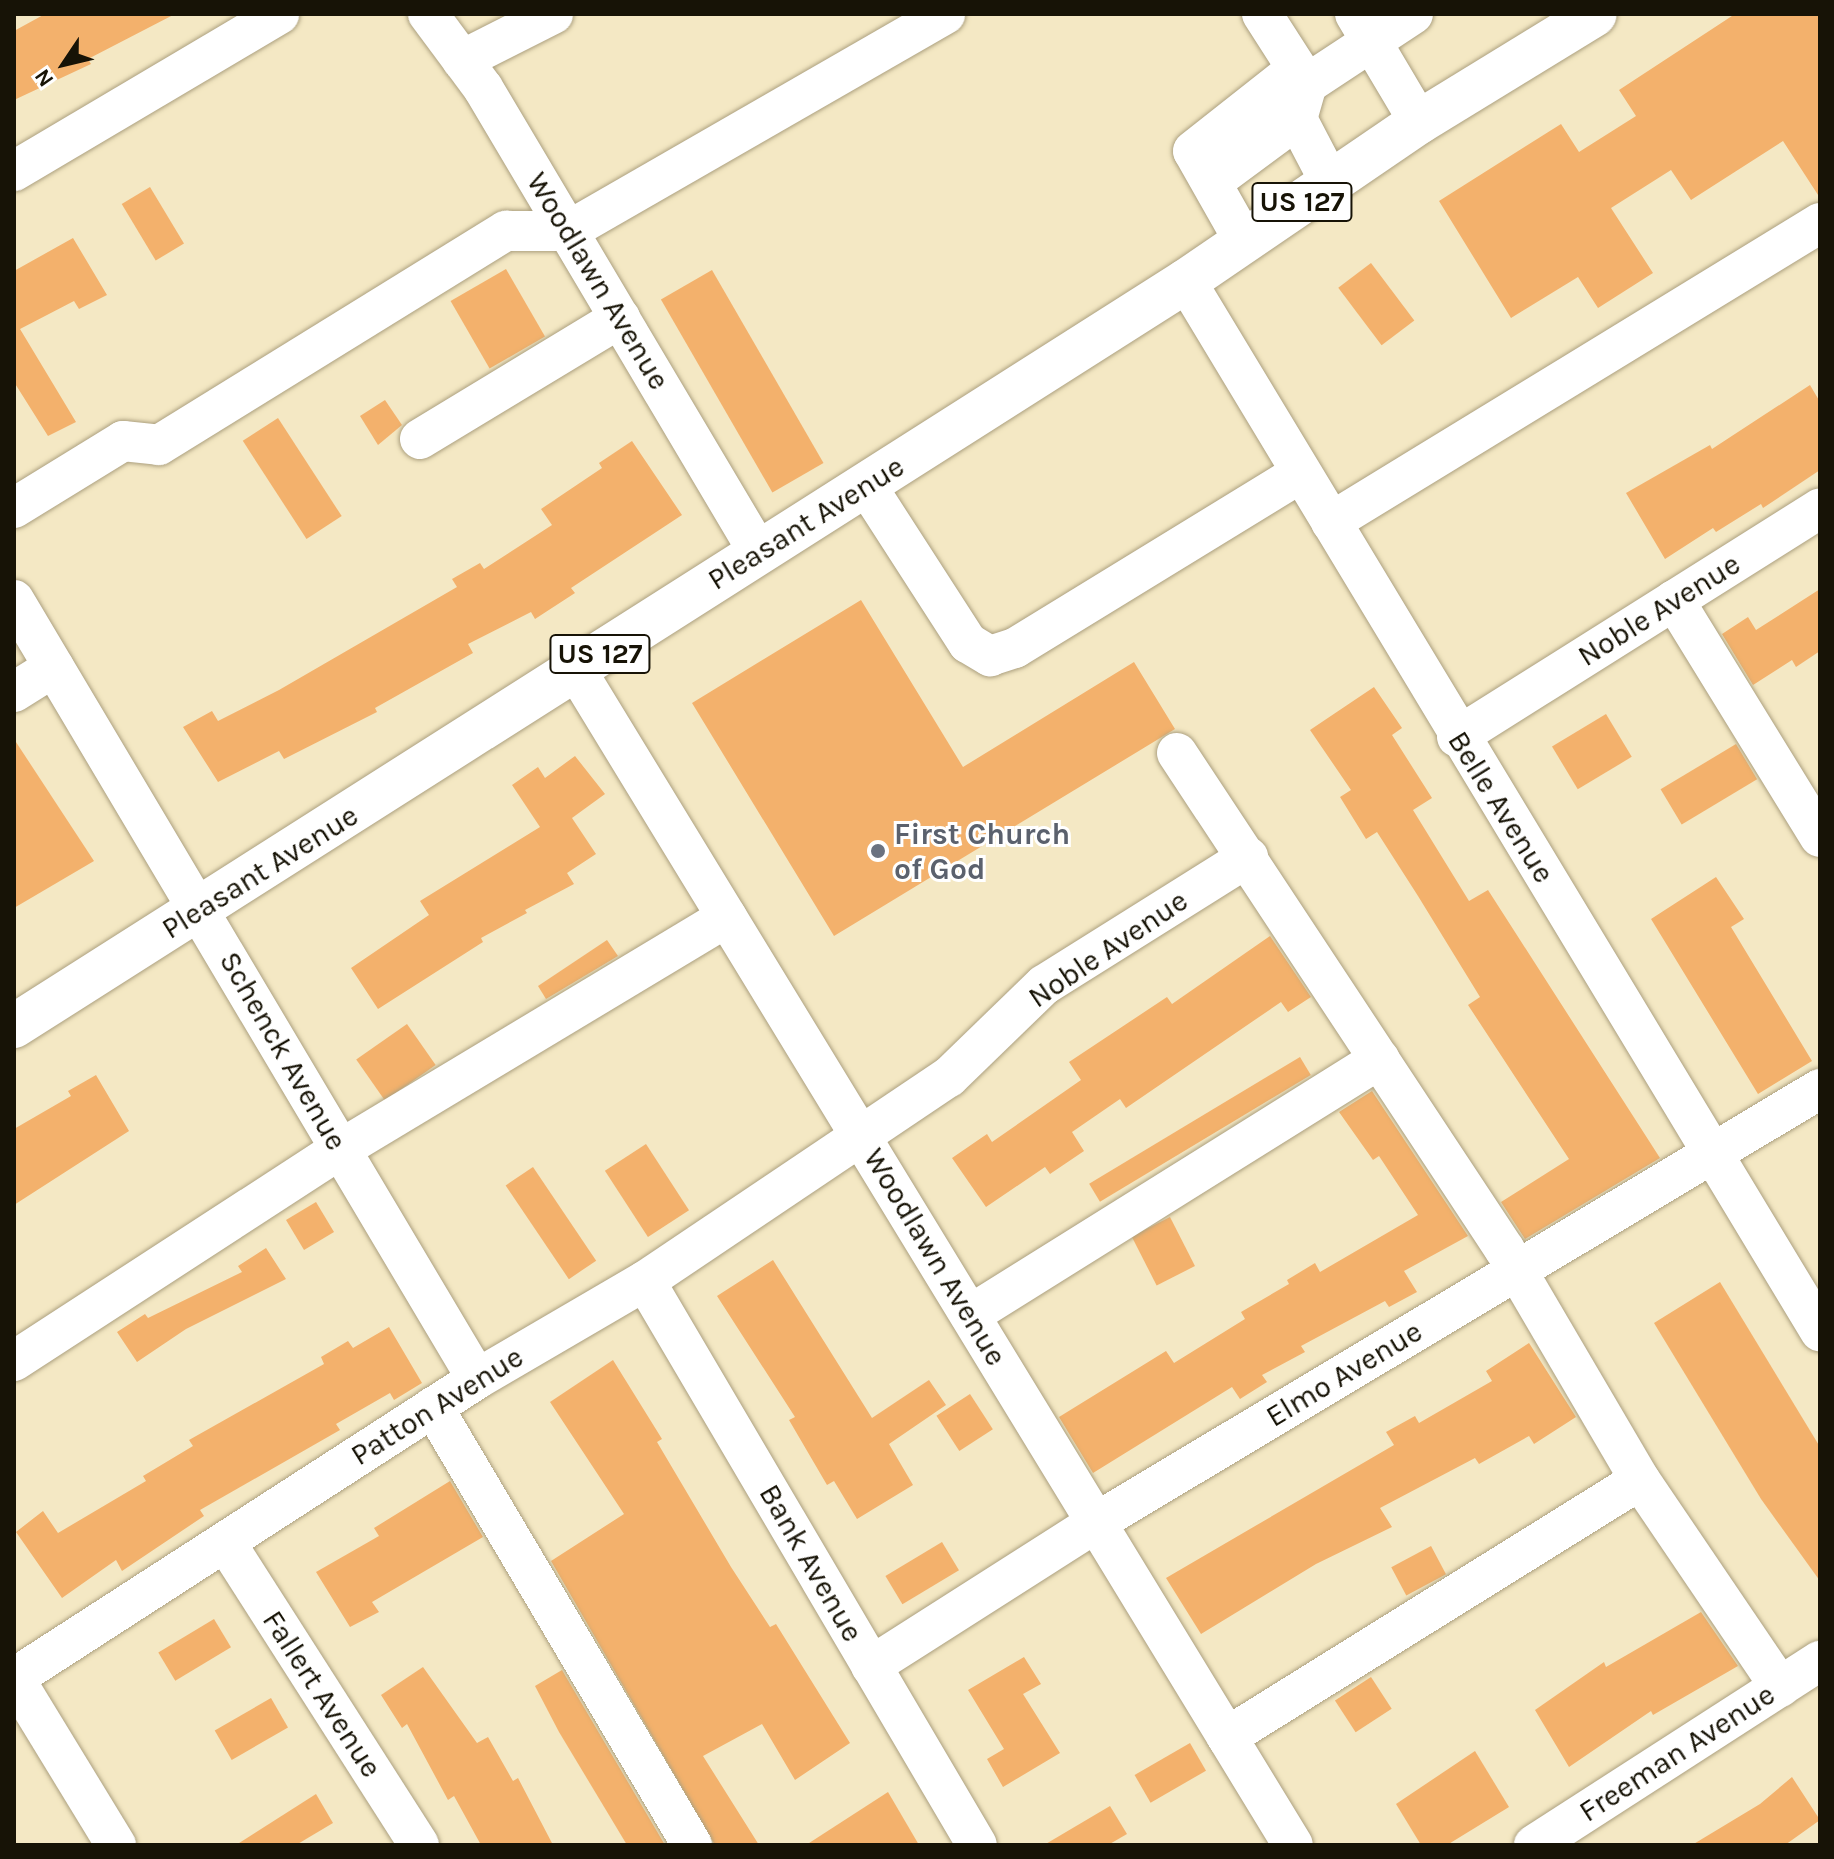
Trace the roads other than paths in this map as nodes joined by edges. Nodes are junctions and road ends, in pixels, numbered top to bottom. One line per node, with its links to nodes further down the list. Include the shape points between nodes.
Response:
1 (279, 14): 12 (street)
2 (428, 14): 9 (street, Woodlawn Avenue)
3 (553, 14): 9 (street)
4 (945, 14): 15 (street)
5 (1262, 14): 10 (street)
6 (1413, 14): 8 (street)
7 (1575, 19): 11 (main road, Pleasant Avenue / US 127)
8 (1363, 27): 10 (street); 11 (street)
9 (462, 60): 15 (street, Woodlawn Avenue)
10 (1300, 91): 13 (street); 16 (street, via 1193,151)
11 (1419, 122): 13 (main road, Pleasant Avenue / US 127)
12 (14, 171)
13 (1330, 182): 16 (main road, Pleasant Avenue / US 127)
14 (1820, 223): 24 (street)
15 (568, 231): 18 (street, Woodlawn Avenue); 22 (street, via 506,231 159,445 123,441)
16 (1244, 241): 17 (main road, Pleasant Avenue / US 127)
17 (1186, 281): 20 (street, Belle Avenue); 21 (main road, Pleasant Avenue / US 127)
18 (620, 318): 19 (street); 25 (street, Woodlawn Avenue)
19 (420, 439)
20 (1301, 473): 21 (street, via 1015,648 990,656 968,643); 24 (street, Belle Avenue)
21 (866, 485): 25 (main road, Pleasant Avenue / US 127)
22 (14, 508)
23 (1820, 508): 27 (street, Noble Avenue)
24 (1331, 522): 31 (street, Belle Avenue)
25 (759, 553): 29 (main road, Pleasant Avenue / US 127)
26 (14, 600): 28 (street, Schenck Avenue)
27 (1674, 600): 31 (street, Noble Avenue); 33 (street)
28 (54, 667): 30 (street); 35 (street, Schenck Avenue)
29 (576, 670): 35 (main road, Pleasant Avenue / US 127); 36 (street, Woodlawn Avenue)
30 (14, 692)
31 (1457, 737): 42 (street, Belle Avenue)
32 (1177, 753): 34 (street)
33 (1814, 813)
34 (1248, 857): 38 (street); 40 (street, Noble Avenue, via 1044,985 949,1077)
35 (201, 911): 37 (main road, Pleasant Avenue / US 127); 41 (street, Schenck Avenue)
36 (727, 917): 40 (street, Woodlawn Avenue); 41 (street)
37 (14, 1026)
38 (1380, 1059): 43 (street); 45 (street)
39 (1820, 1089): 42 (street, Elmo Avenue)
40 (860, 1135): 44 (street, Patton Avenue); 45 (street, Woodlawn Avenue)
41 (341, 1149): 47 (street); 48 (street, Schenck Avenue)
42 (1715, 1153): 43 (street, Elmo Avenue); 46 (street, Belle Avenue)
43 (1517, 1270): 50 (street); 51 (street, Elmo Avenue)
44 (645, 1281): 48 (street, Patton Avenue); 54 (street, Bank Avenue)
45 (970, 1315): 51 (street, Woodlawn Avenue)
46 (1820, 1331)
47 (14, 1361)
48 (477, 1379): 49 (street, Patton Avenue)
49 (433, 1407): 52 (street, Patton Avenue); 60 (street)
50 (1640, 1480): 56 (street); 57 (street)
51 (1097, 1522): 54 (street, Elmo Avenue); 57 (street, Woodlawn Avenue)
52 (226, 1543): 55 (street, Patton Avenue); 59 (street, Fallert Avenue)
53 (1820, 1661): 56 (street, Freeman Avenue)
54 (871, 1666): 61 (street, Bank Avenue)
55 (14, 1678): 58 (street)
56 (1780, 1687): 63 (street, Freeman Avenue)
57 (1227, 1737): 62 (street, Woodlawn Avenue)
58 (116, 1845)
59 (419, 1845)
60 (692, 1845)
61 (977, 1845)
62 (1293, 1845)
63 (1534, 1845)

